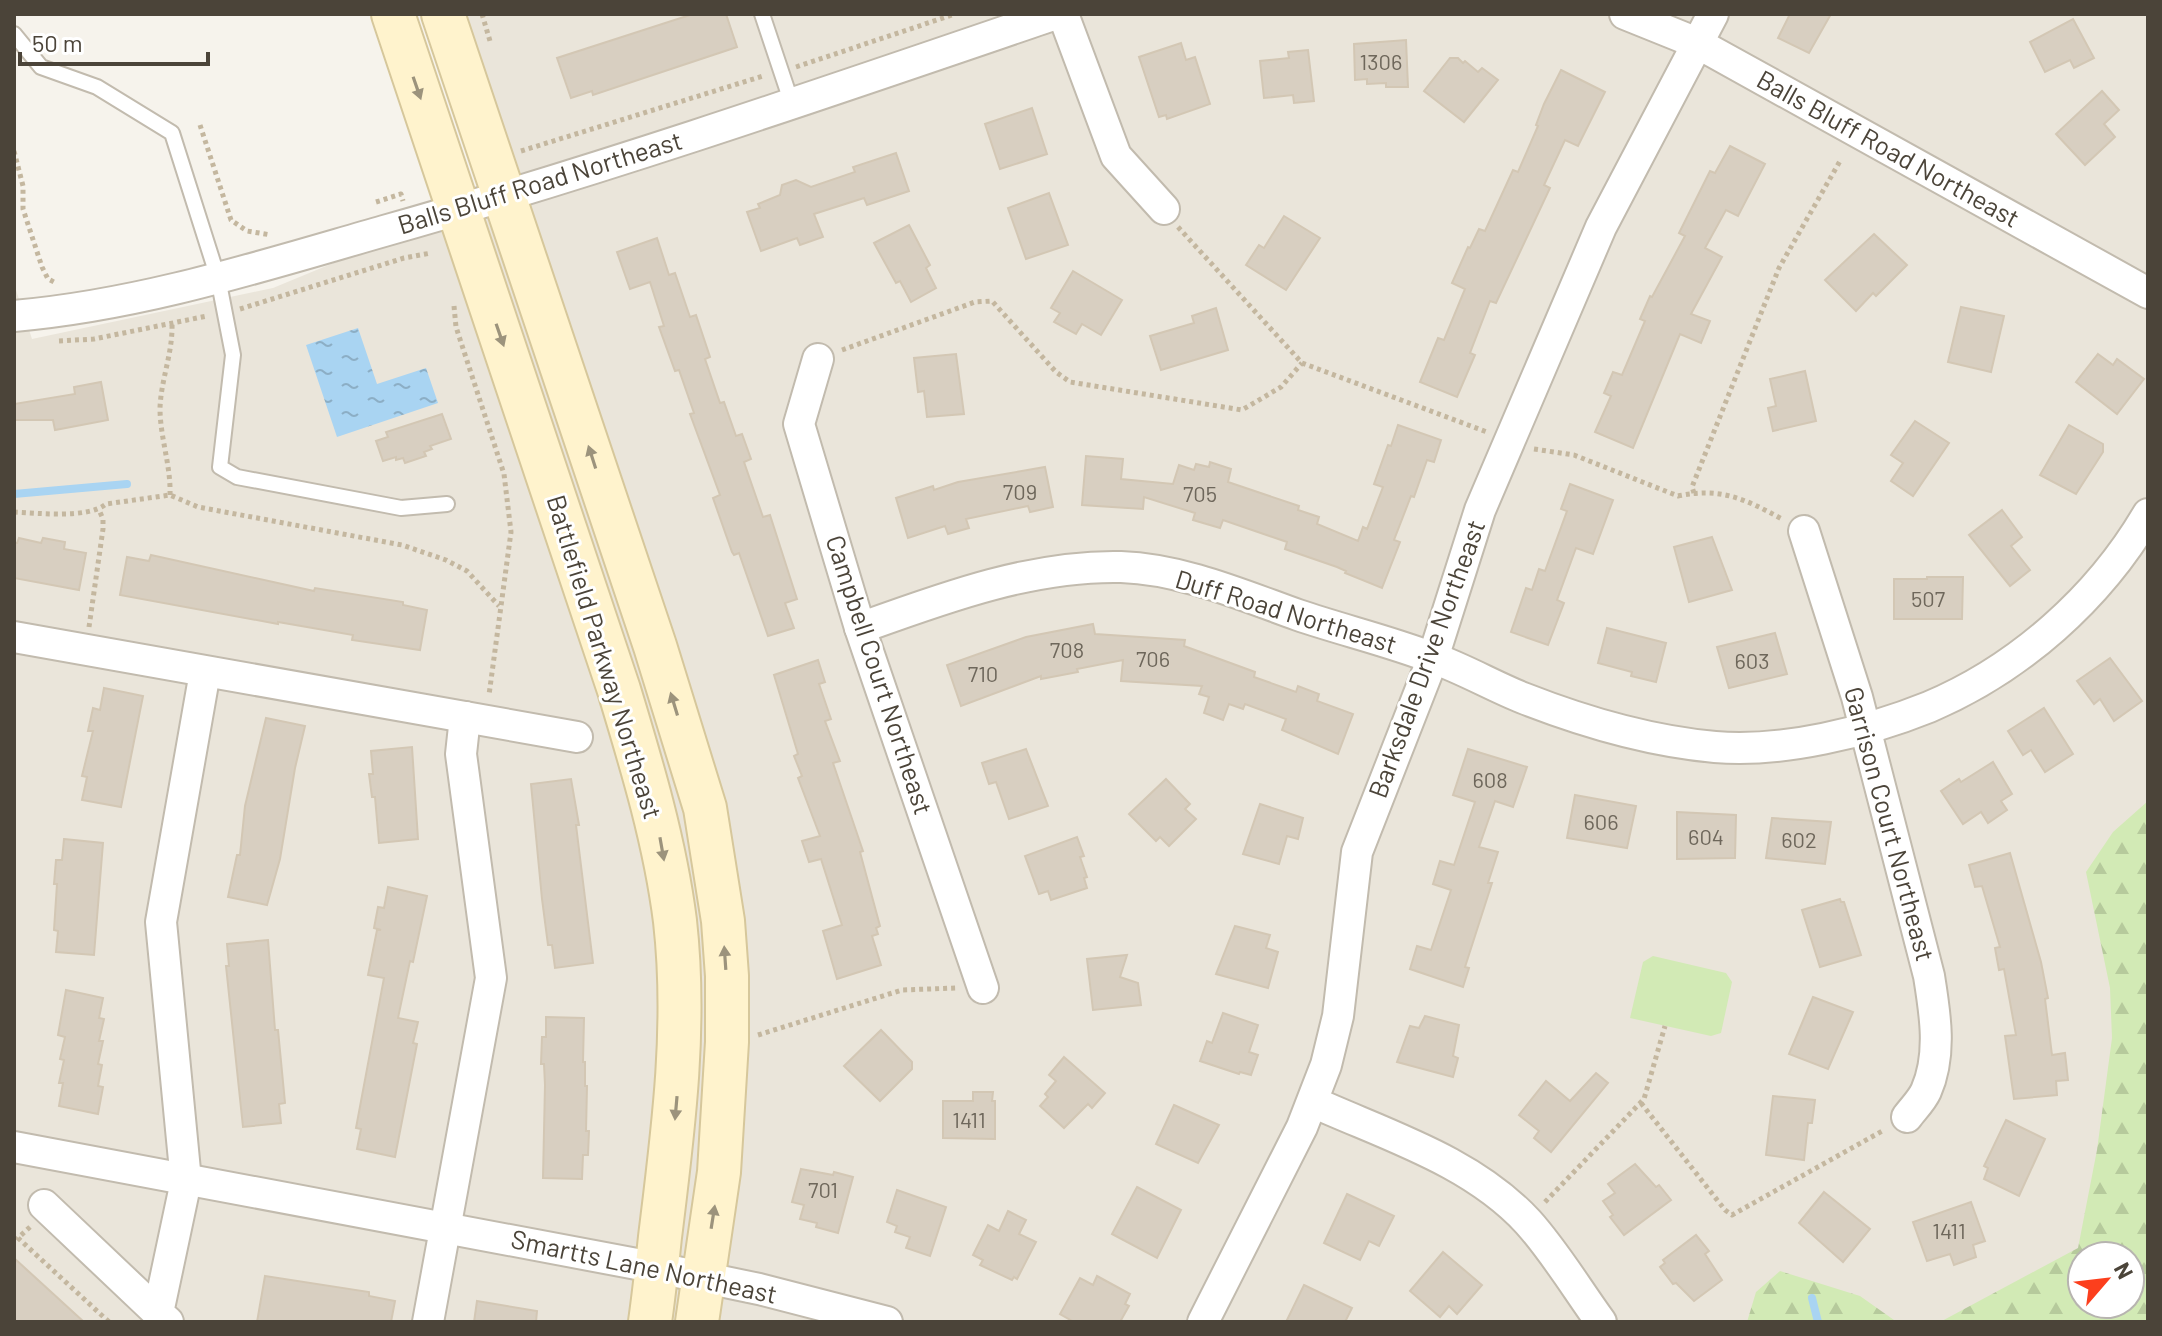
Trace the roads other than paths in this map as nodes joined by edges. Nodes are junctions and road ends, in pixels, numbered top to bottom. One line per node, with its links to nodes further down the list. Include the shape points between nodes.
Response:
1 (393, 14): 13 (main road, Battlefield Parkway Northeast, one-way to 13)
2 (443, 14): 11 (main road, Battlefield Parkway Northeast)
3 (762, 14): 10 (lane)
4 (1056, 14): 10 (street, Balls Bluff Road Northeast)
5 (1063, 14): 12 (street, via 1116,156)
6 (1625, 14): 9 (street, Balls Bluff Road Northeast)
7 (1713, 14): 9 (street, Barksdale Drive Northeast)
8 (14, 34): 14 (lane, via 41,67 97,87 172,133)
9 (1697, 43): 15 (street, Balls Bluff Road Northeast); 23 (street, Barksdale Drive Northeast, via 1601,227 1480,510)
10 (792, 104): 11 (street, Balls Bluff Road Northeast)
11 (505, 197): 13 (street, Balls Bluff Road Northeast); 36 (main road, Battlefield Parkway Northeast, one-way to 11, via 719,1172 727,1042 723,921 705,808)
12 (1164, 209)
13 (459, 211): 14 (street, Balls Bluff Road Northeast); 35 (main road, Battlefield Parkway Northeast, one-way to 35, via 619,690 661,838 674,920 679,1026)
14 (213, 264): 16 (street, Balls Bluff Road Northeast, via 187,287); 18 (lane, via 233,355 220,467 237,477 401,508)
15 (2148, 293)
16 (14, 316)
17 (818, 359): 21 (street, Campbell Court Northeast, via 799,424)
18 (447, 504)
19 (2148, 514): 26 (street, Duff Road Northeast, via 2112,566 2065,618 2021,654 1941,702)
20 (1804, 531): 26 (street, Garrison Court Northeast)
21 (860, 628): 23 (street, Duff Road Northeast, via 991,586 1121,567 1224,589); 28 (street, Campbell Court Northeast)
22 (14, 637): 24 (street)
23 (1433, 658): 26 (street, Duff Road Northeast, via 1522,697 1654,738 1718,747 1778,745); 29 (street, Barksdale Drive Northeast, via 1357,852 1338,1016)
24 (205, 672): 25 (street); 32 (street, via 161,922)
25 (475, 719): 27 (street); 34 (street, via 461,754 491,978)
26 (1864, 729): 30 (street, Garrison Court Northeast, via 1936,1018 1935,1058 1926,1092)
27 (577, 737)
28 (983, 988)
29 (1313, 1102): 42 (street, Barksdale Drive Northeast); 43 (street, via 1439,1158 1477,1181 1527,1221)
30 (1907, 1117)
31 (14, 1147): 32 (street, Smartts Lane Northeast)
32 (186, 1181): 34 (street, Smartts Lane Northeast); 37 (street)
33 (38, 1215): 37 (street)
34 (446, 1227): 35 (street, Smartts Lane Northeast); 38 (street)
35 (658, 1268): 36 (street, Smartts Lane Northeast); 39 (main road, Battlefield Parkway Northeast)
36 (704, 1278): 40 (main road, Battlefield Parkway Northeast); 41 (street, Smartts Lane Northeast)
37 (163, 1317)
38 (428, 1322)
39 (650, 1322)
40 (697, 1322)
41 (887, 1322)
42 (1203, 1322)
43 (1601, 1322)

